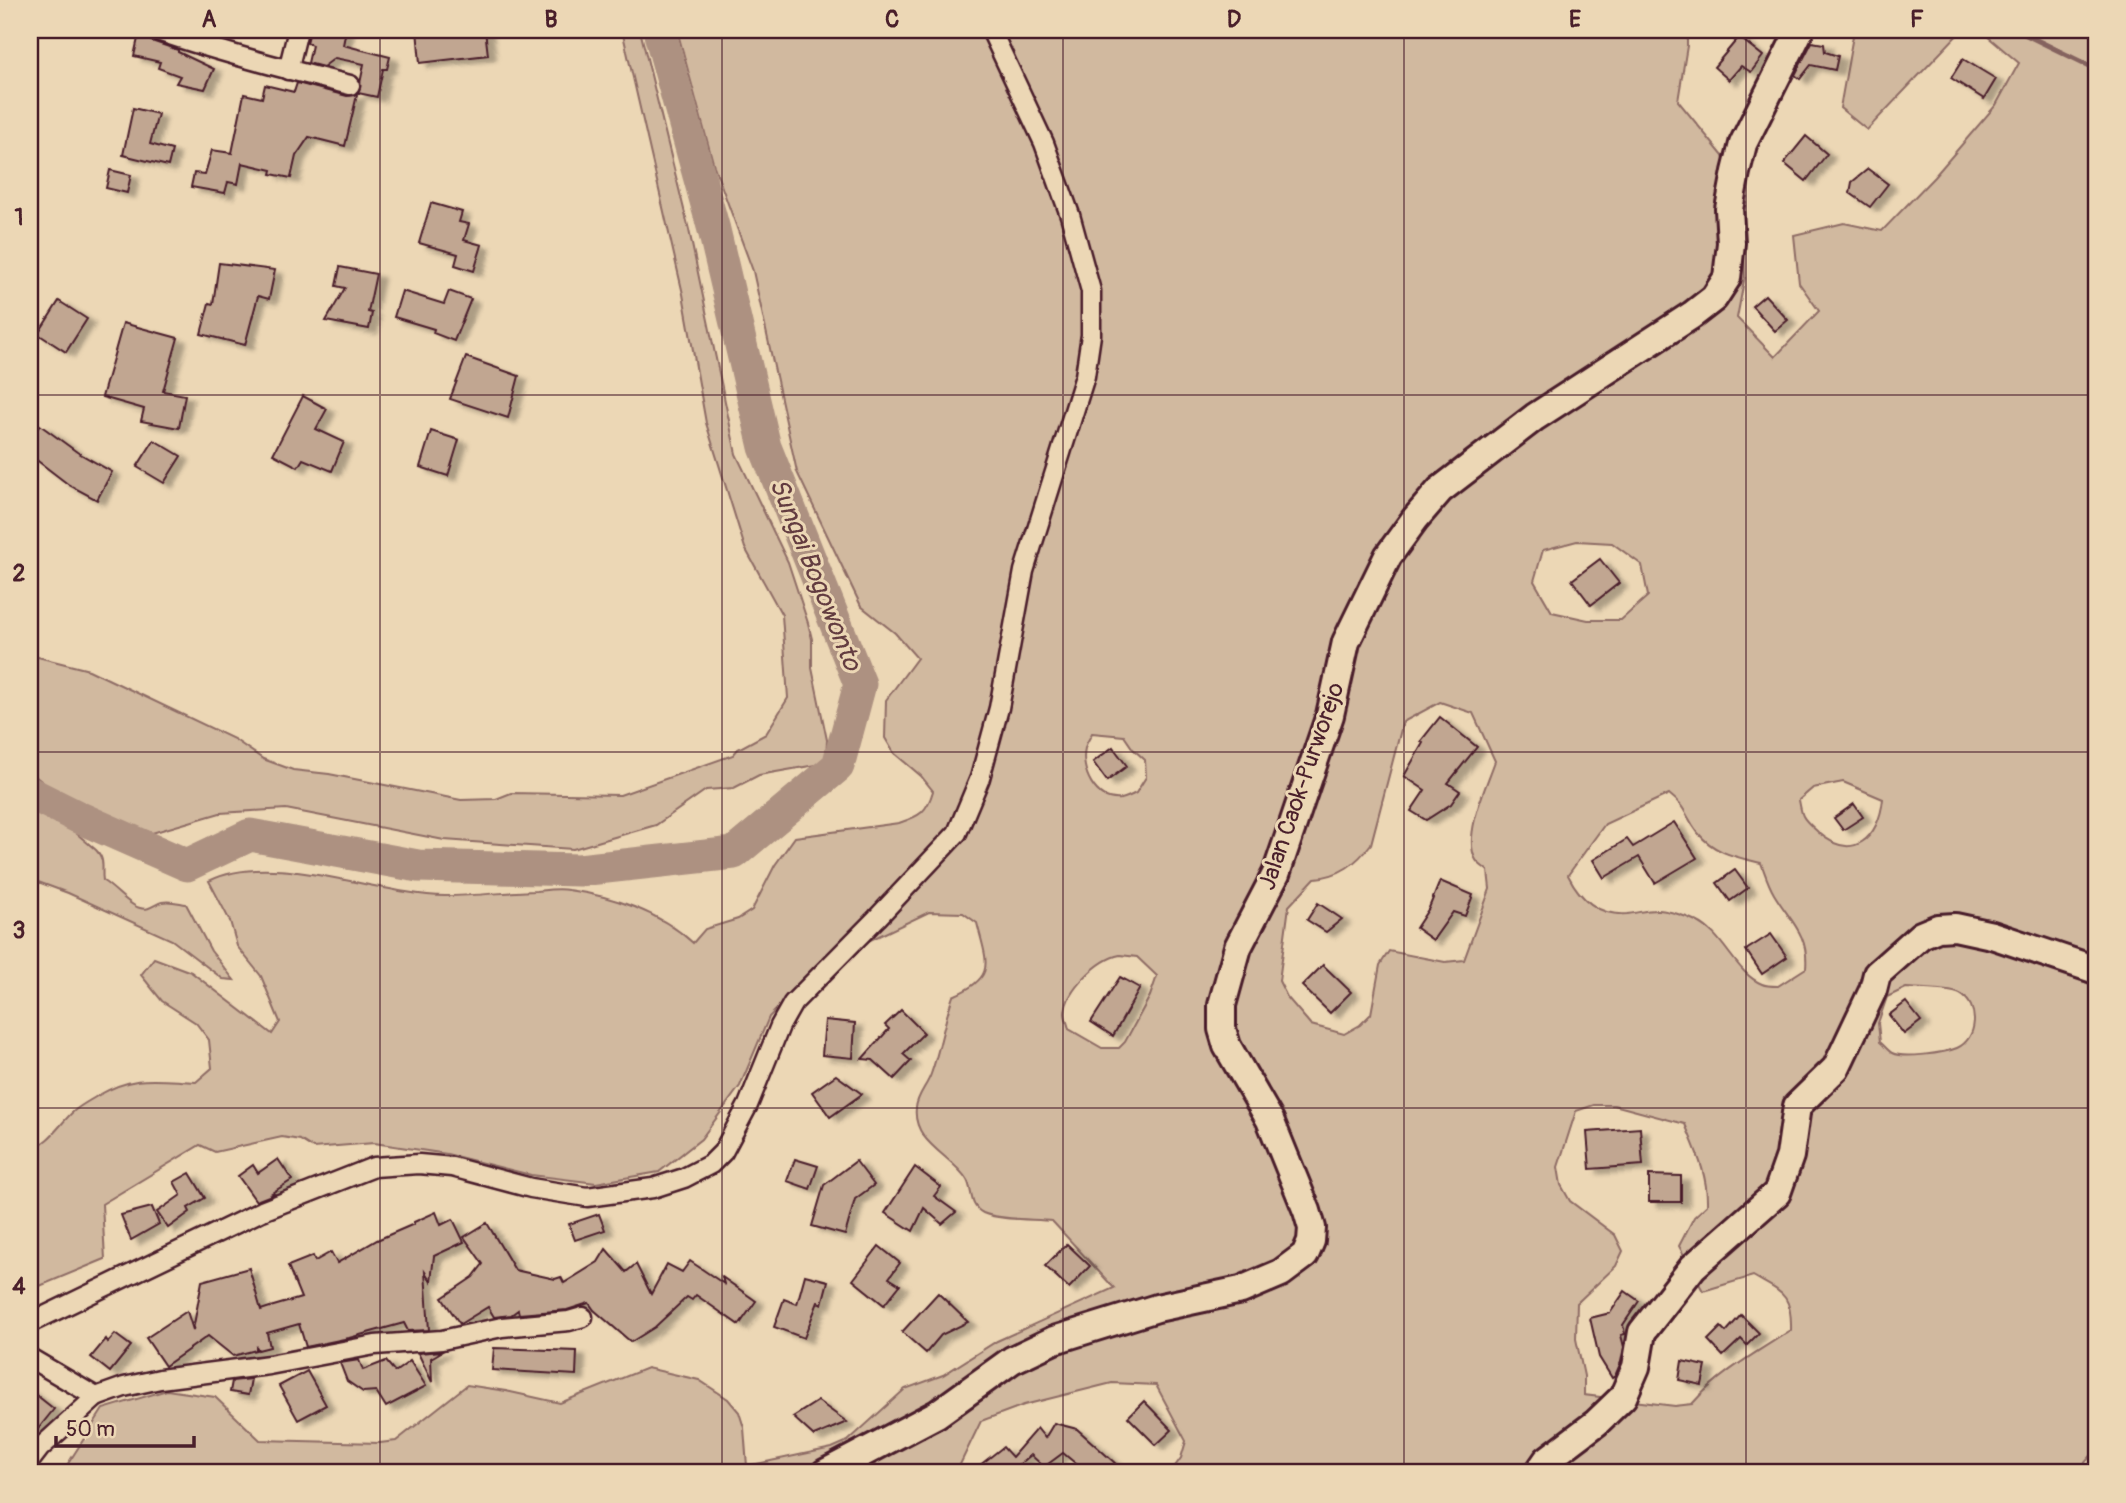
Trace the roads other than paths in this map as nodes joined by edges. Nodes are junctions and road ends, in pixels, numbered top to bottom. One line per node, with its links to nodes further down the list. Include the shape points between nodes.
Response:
1 (155, 30): 5 (street)
2 (298, 30): 5 (street)
3 (991, 30): 9 (street, via 1044,143 1091,291 1085,376 1024,571 999,708 957,833 793,1003 723,1152 684,1178 653,1188 587,1197 452,1167 374,1167 262,1211)
4 (1800, 30): 13 (street, Jalan Caok-Purworejo, via 1743,144 1729,209 1727,278 1714,298 1535,417 1440,489 1388,556 1346,642 1329,715 1276,874 1238,947 1222,1005 1227,1046 1270,1121 1307,1211 1312,1228 1305,1255 1281,1273 1241,1290 1157,1308 1054,1340 1013,1360 937,1414)
5 (288, 70): 6 (street)
6 (350, 85)
7 (2096, 970): 14 (street, via 1955,927 1921,935 1877,974 1836,1068 1797,1106 1790,1156 1777,1193 1693,1267 1642,1332 1636,1367 1623,1397)
8 (583, 1317): 11 (street, via 160,1379)
9 (30, 1323)
10 (30, 1359): 11 (street)
11 (96, 1397): 12 (street)
12 (30, 1461)
13 (825, 1473)
14 (1538, 1473)

